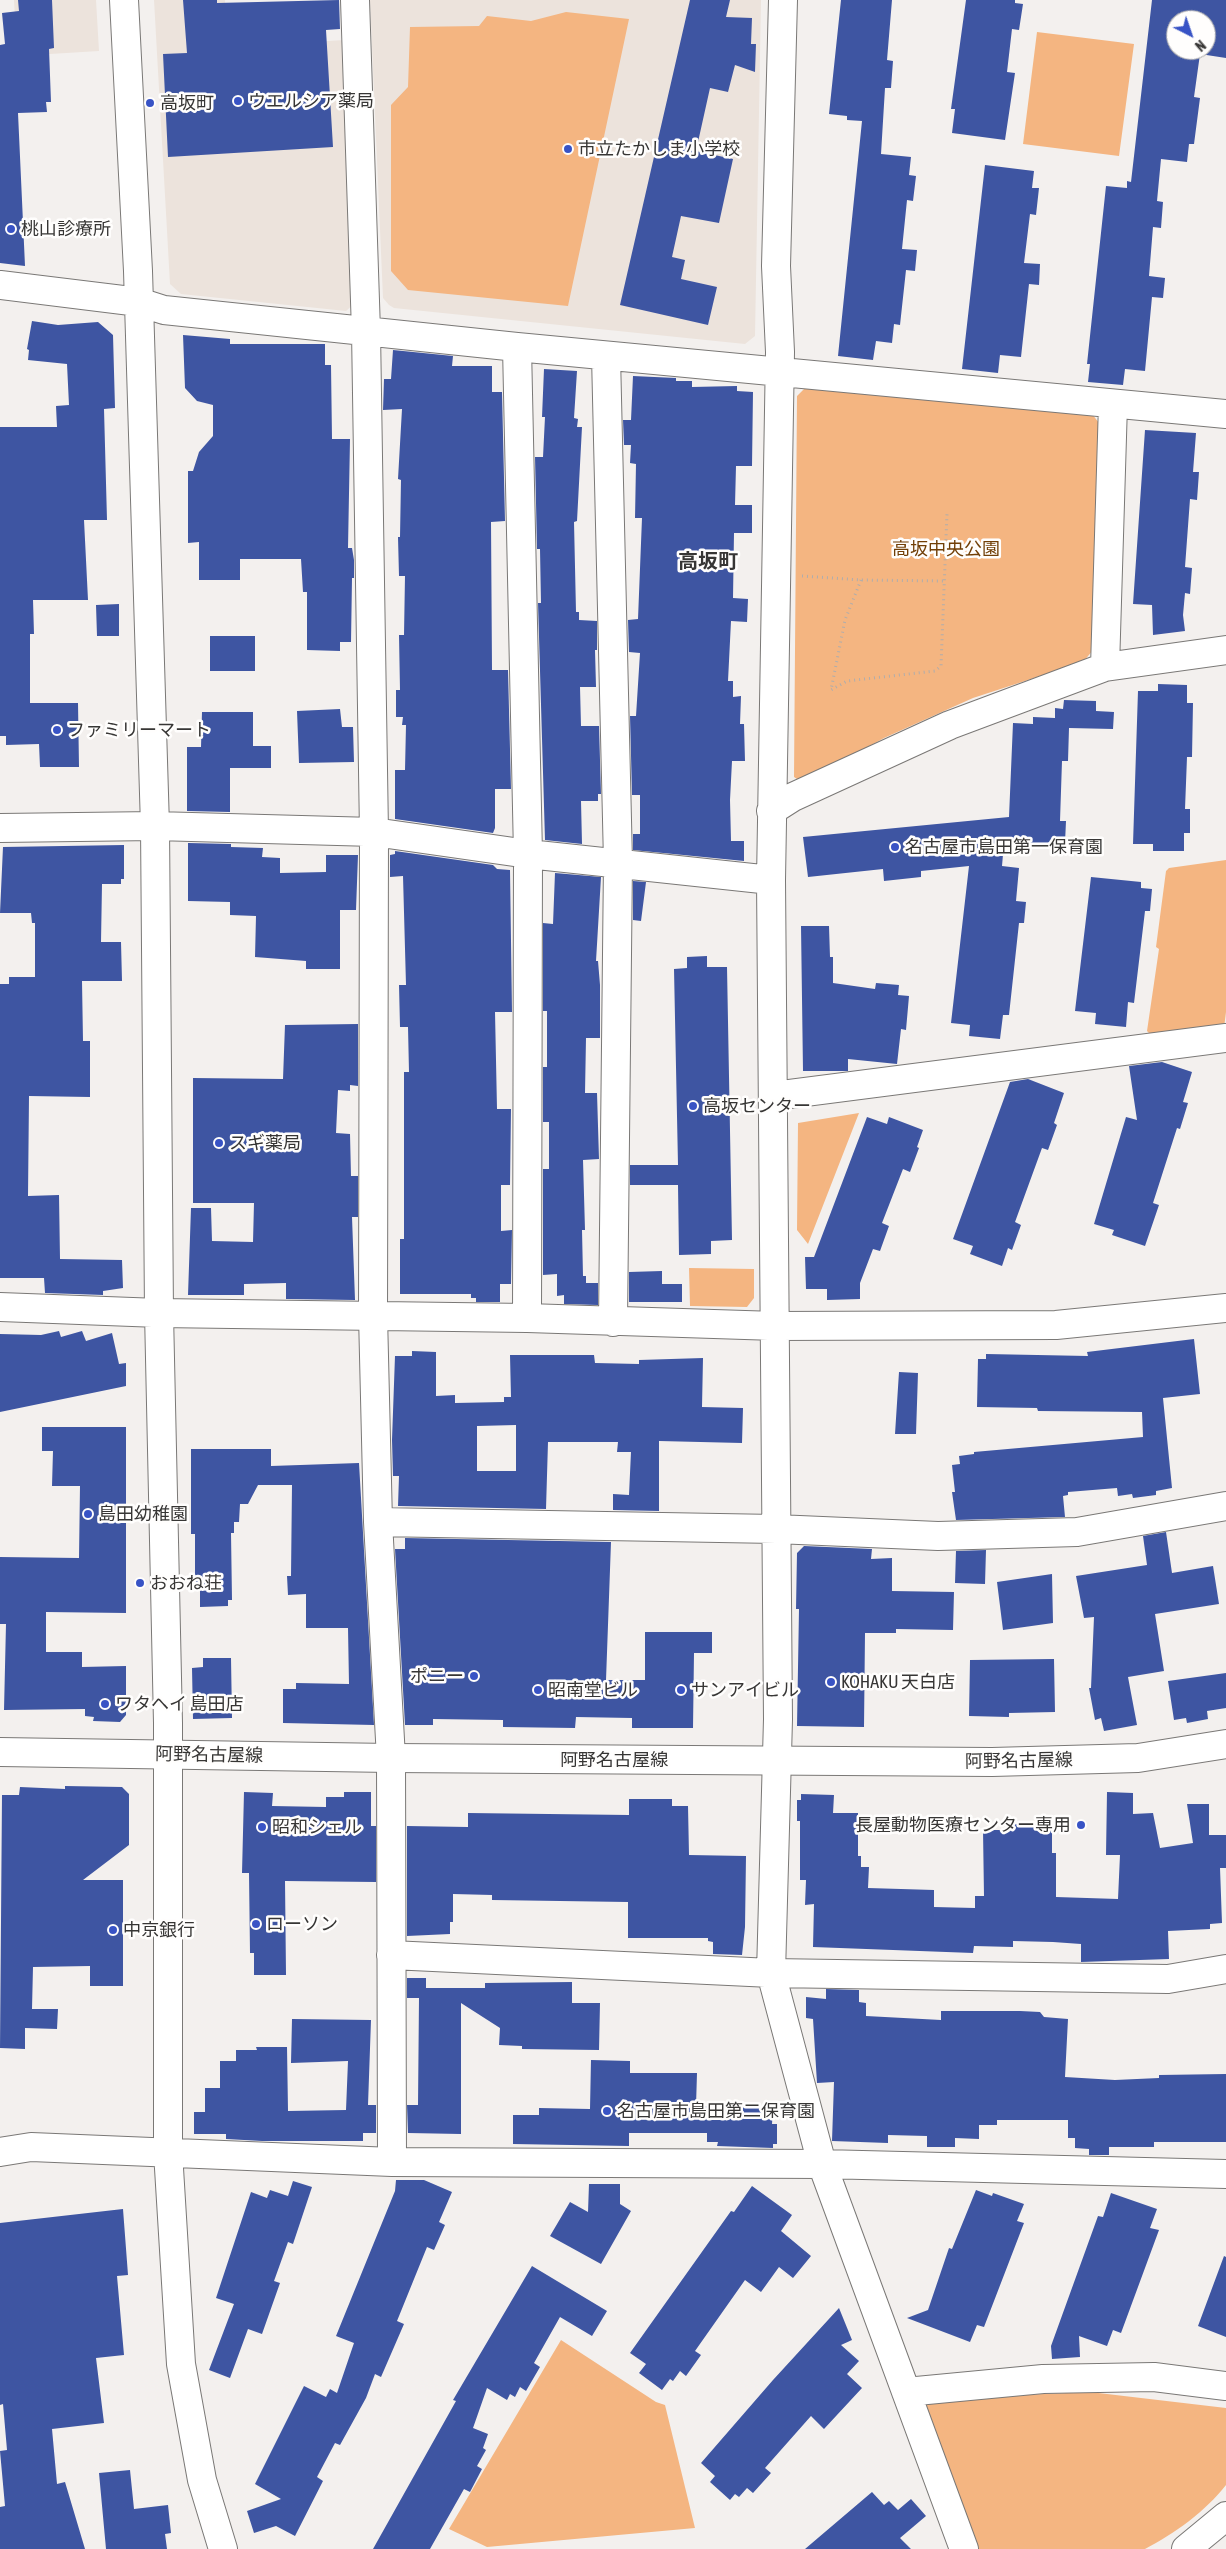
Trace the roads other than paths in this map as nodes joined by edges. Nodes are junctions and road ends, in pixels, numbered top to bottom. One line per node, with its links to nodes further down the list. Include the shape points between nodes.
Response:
1 (124, 0): 5 (street)
2 (355, 0): 6 (street)
3 (783, 0): 9 (street, via 776,266)
4 (0, 285): 5 (street)
5 (139, 302): 6 (street, via 164,310); 15 (street)
6 (366, 330): 7 (street); 17 (street)
7 (517, 347): 8 (street); 18 (street)
8 (606, 356): 9 (street); 19 (street)
9 (779, 370): 10 (street); 14 (street)
10 (1113, 404): 11 (street); 13 (street)
11 (1226, 414)
12 (1226, 650): 13 (street)
13 (1104, 668): 14 (street, via 950,725 793,797)
14 (771, 811): 20 (street)
15 (155, 826): 16 (street); 17 (street); 25 (street)
16 (0, 828)
17 (374, 832): 18 (street); 26 (street)
18 (528, 854): 19 (street); 27 (street)
19 (618, 862): 20 (street); 28 (street)
20 (770, 880): 22 (street)
21 (1226, 1038): 22 (street)
22 (774, 1096): 29 (street)
23 (0, 1307): 25 (street)
24 (1226, 1308): 29 (street, via 1056,1325)
25 (159, 1313): 26 (street); 35 (street)
26 (373, 1316): 27 (street); 31 (street)
27 (527, 1318): 28 (street)
28 (613, 1322): 29 (street)
29 (776, 1326): 32 (street)
30 (1226, 1506): 32 (street, via 1077,1532 938,1536)
31 (378, 1522): 32 (street); 36 (street)
32 (776, 1529): 37 (street)
33 (1226, 1744): 37 (street, 阿野名古屋線, via 1138,1758 992,1762)
34 (0, 1752): 35 (street, 阿野名古屋線)
35 (168, 1755): 36 (street, 阿野名古屋線); 42 (street)
36 (391, 1758): 37 (street, 阿野名古屋線); 38 (street)
37 (778, 1761): 40 (street)
38 (391, 1955): 40 (street); 43 (street)
39 (1226, 1969): 40 (street, via 1168,1979)
40 (771, 1973): 44 (street)
41 (0, 2152): 42 (street, via 31,2146)
42 (168, 2152): 43 (street); 49 (street, via 182,2364 202,2480)
43 (392, 2162): 44 (street)
44 (822, 2164): 45 (street); 47 (street)
45 (1226, 2174)
46 (1226, 2386): 47 (street, via 1154,2378 1071,2379)
47 (906, 2392): 50 (street)
48 (1226, 2516): 51 (street)
49 (223, 2549)
50 (964, 2549)
51 (1186, 2549)

